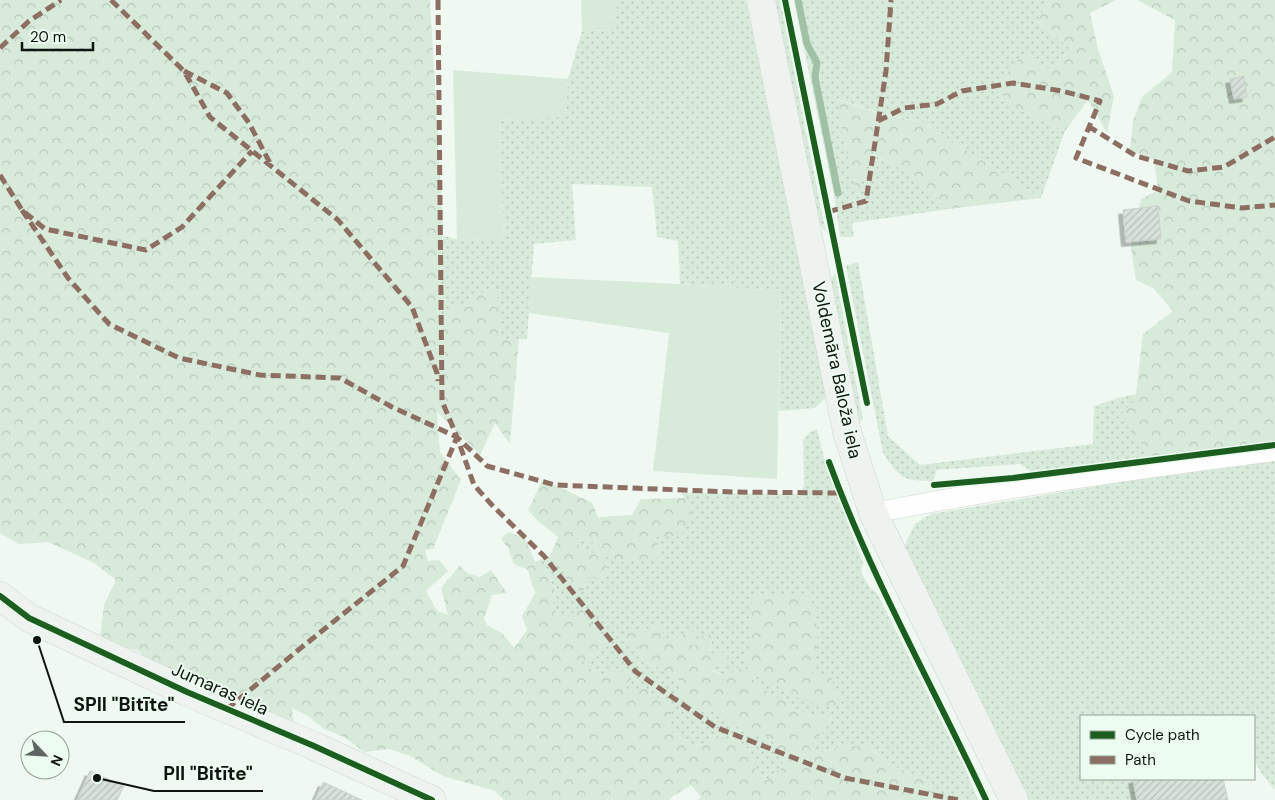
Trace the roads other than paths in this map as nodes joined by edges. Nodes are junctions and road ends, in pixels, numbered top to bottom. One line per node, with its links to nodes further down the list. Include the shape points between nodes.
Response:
1 (761, 0): 3 (main road, Voldemāra Baloža iela, via 847,432)
2 (1275, 451): 3 (street, via 1113,472)
3 (873, 514): 6 (main road, Voldemāra Baloža iela)
4 (0, 596): 5 (main road, Jumaras iela, via 29,618)
5 (432, 800)
6 (1014, 800)

